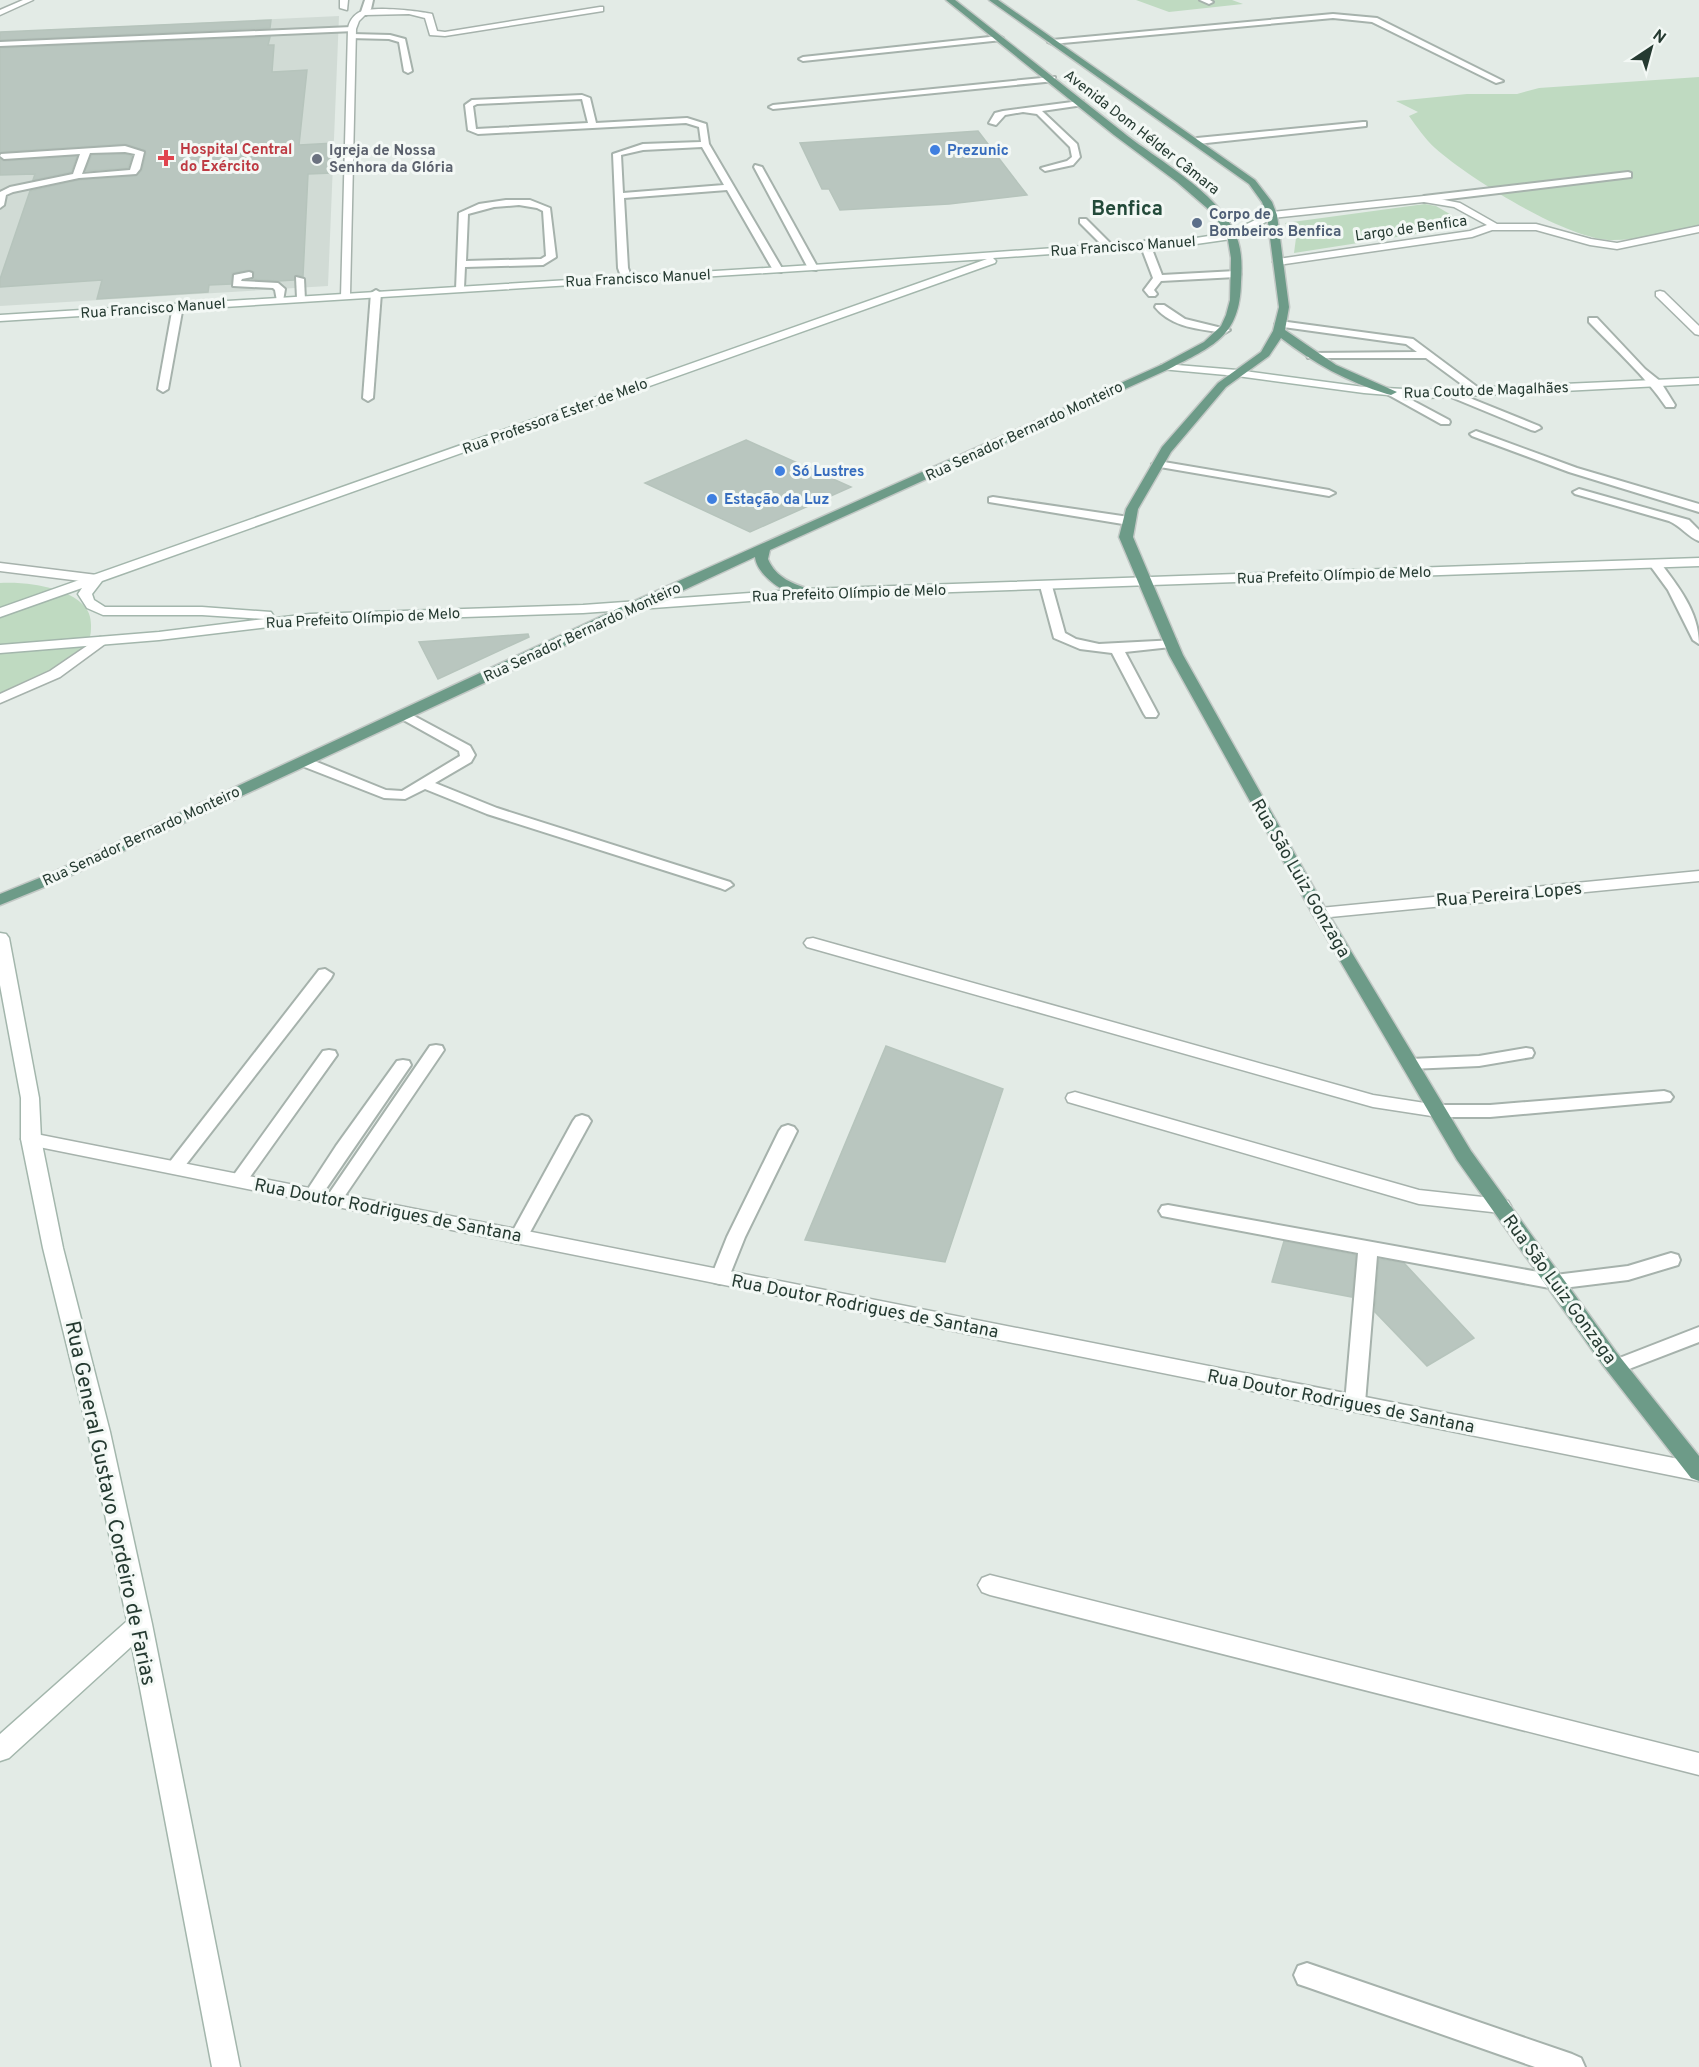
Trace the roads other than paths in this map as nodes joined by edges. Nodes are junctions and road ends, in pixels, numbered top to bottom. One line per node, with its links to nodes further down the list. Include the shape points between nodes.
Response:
1 (29, 0): 6 (street)
2 (369, 0): 7 (lane)
3 (950, 0): 9 (main road, Avenida Dom Hélder Câmara)
4 (993, 0): 10 (main road, Avenida Dom Hélder Câmara)
5 (600, 9): 7 (street, via 445,34 433,33 429,16)
6 (0, 13)
7 (363, 13): 8 (street)
8 (353, 29): 11 (lane); 13 (lane, via 402,41); 58 (street)
9 (999, 38): 12 (lane); 14 (main road, Avenida Dom Hélder Câmara)
10 (1052, 42): 15 (lane, via 1316,17 1356,18 1374,20); 25 (main road, Avenida Dom Hélder Câmara)
11 (0, 44)
12 (803, 59)
13 (408, 71)
14 (1052, 80): 16 (main road, Avenida Dom Hélder Câmara); 18 (lane)
15 (1499, 81)
16 (1080, 103): 20 (lane); 41 (main road, Avenida Dom Hélder Câmara, via 1213,206)
17 (588, 105): 19 (lane); 22 (lane); 22 (lane, via 586,98 577,96 469,105 473,132)
18 (772, 107)
19 (500, 110)
20 (1031, 110): 23 (lane, via 1003,113); 30 (lane, via 1039,112 1074,146 1076,157 1070,163)
21 (500, 121): 22 (lane)
22 (591, 121): 26 (lane, via 687,120 703,126)
23 (993, 123)
24 (1363, 124): 25 (lane)
25 (1197, 141): 37 (main road, Avenida Dom Hélder Câmara, via 1252,182 1268,202)
26 (705, 144): 33 (lane); 34 (lane, via 642,147 617,154)
27 (88, 151): 28 (lane); 32 (lane); 32 (lane, via 140,152 133,172)
28 (4, 156)
29 (758, 167): 47 (lane)
30 (1045, 168)
31 (1628, 175): 35 (lane, Largo de Benfica)
32 (78, 176): 36 (lane, via 10,190 2,194)
33 (730, 187): 34 (lane); 48 (lane)
34 (620, 196): 53 (lane, via 623,268)
35 (1424, 199): 37 (street, Largo de Benfica); 39 (street, Largo de Benfica, via 1456,205 1490,221)
36 (0, 205)
37 (1272, 215): 41 (street, Rua Francisco Manuel); 45 (main road)
38 (1083, 220): 43 (lane)
39 (1491, 227): 40 (street, via 1536,227 1617,246); 45 (street, Largo de Benfica, via 1472,234)
40 (1699, 229)
41 (1232, 236): 42 (street, Rua Francisco Manuel); 49 (main road, Avenida Dom Hélder Câmara)
42 (1145, 244): 43 (street, Rua Francisco Manuel); 51 (lane)
43 (1109, 247): 44 (street, Rua Francisco Manuel)
44 (1013, 254): 47 (street, Rua Francisco Manuel); 94 (street, Rua Professora Ester de Melo)
45 (1278, 262): 65 (main road, Rua São Luiz Gonzaga, via 1284,307)
46 (462, 264): 46 (lane, via 548,260 551,256 547,210 526,202 472,208 464,213); 54 (lane)
47 (813, 268): 48 (street, Rua Francisco Manuel)
48 (778, 270): 53 (street, Rua Francisco Manuel)
49 (1236, 274): 51 (lane); 66 (main road, Avenida Dom Hélder Câmara, via 1236,302)
50 (249, 275): 60 (lane, via 237,277 236,284 276,285)
51 (1158, 278): 56 (lane, via 1149,290)
52 (299, 279): 59 (lane)
53 (627, 279): 54 (street, Rua Francisco Manuel)
54 (459, 288): 55 (street, Rua Francisco Manuel)
55 (376, 293): 58 (street, Rua Francisco Manuel); 78 (lane)
56 (1152, 294)
57 (1659, 294): 67 (street)
58 (345, 295): 59 (street, Rua Francisco Manuel)
59 (302, 298): 60 (street, Rua Francisco Manuel)
60 (280, 299): 61 (street, Rua Francisco Manuel)
61 (178, 306): 63 (street, Rua Francisco Manuel); 74 (lane)
62 (1160, 307): 66 (lane, via 1180,320)
63 (0, 318)
64 (1593, 320): 73 (lane)
65 (1279, 327): 68 (main road); 69 (lane, via 1409,341); 71 (main road, Rua São Luiz Gonzaga, via 1265,354)
66 (1225, 330): 70 (main road, via 1215,340)
67 (1699, 332)
68 (1312, 356): 69 (lane); 75 (main road, via 1356,380)
69 (1429, 356): 76 (lane)
70 (1166, 367): 71 (street, Rua Couto de Magalhães); 90 (main road, Rua Senador Bernardo Monteiro)
71 (1237, 373): 75 (street, Rua Couto de Magalhães); 83 (main road, Rua São Luiz Gonzaga, via 1210,397)
72 (1699, 381): 73 (street, Rua Couto de Magalhães)
73 (1656, 383): 76 (street, Rua Couto de Magalhães); 79 (lane)
74 (163, 389)
75 (1391, 392): 77 (street, Rua Couto de Magalhães); 80 (lane)
76 (1479, 392): 77 (street, Rua Couto de Magalhães)
77 (1450, 393): 81 (lane)
78 (368, 399)
79 (1670, 405)
80 (1445, 422)
81 (1535, 428)
82 (1476, 434): 87 (lane, via 1573,470)
83 (1158, 464): 85 (lane); 88 (main road, Rua São Luiz Gonzaga, via 1132,509)
84 (1579, 492): 89 (lane, via 1674,518)
85 (1329, 493)
86 (993, 500): 88 (lane)
87 (1699, 508)
88 (1130, 521): 95 (main road, Rua São Luiz Gonzaga, via 1126,537)
89 (1699, 537)
90 (763, 550): 97 (main road, via 760,559 769,574 778,582); 98 (main road, Rua Senador Bernardo Monteiro)
91 (1699, 562): 92 (street, Rua Prefeito Olímpio de Melo)
92 (1655, 564): 95 (street, Rua Prefeito Olímpio de Melo); 102 (lane, via 1674,589)
93 (0, 567): 94 (street)
94 (97, 579): 99 (street, Rua Professora Ester de Melo); 100 (street, via 85,594 86,600 103,611 202,611)
95 (1143, 582): 96 (street, Rua Prefeito Olímpio de Melo); 103 (main road, Rua São Luiz Gonzaga)
96 (1046, 586): 97 (street, Rua Prefeito Olímpio de Melo); 104 (lane, via 1059,635 1079,645)
97 (807, 593): 98 (street, Rua Prefeito Olímpio de Melo)
98 (639, 604): 100 (street, Rua Prefeito Olímpio de Melo); 107 (main road, Rua Senador Bernardo Monteiro)
99 (0, 613)
100 (310, 618): 101 (street, Rua Prefeito Olímpio de Melo)
101 (100, 640): 105 (street, Rua Prefeito Olímpio de Melo); 106 (street, via 55,674)
102 (1699, 640)
103 (1171, 643): 104 (lane); 114 (main road, Rua São Luiz Gonzaga)
104 (1118, 649): 108 (lane)
105 (0, 650)
106 (0, 699)
107 (404, 714): 109 (main road, Rua Senador Bernardo Monteiro); 110 (lane, via 468,754 466,759)
108 (1151, 714)
109 (302, 761): 110 (lane, via 384,794 405,795); 113 (main road, Rua Senador Bernardo Monteiro)
110 (424, 784): 112 (lane, via 492,811)
111 (1699, 876): 114 (street, Rua Pereira Lopes)
112 (725, 885)
113 (0, 900)
114 (1320, 913): 121 (main road, Rua São Luiz Gonzaga)
115 (0, 938): 128 (street, Rua General Gustavo Cordeiro de Farias, via 30,1098)
116 (813, 943): 125 (street, via 1373,1101)
117 (325, 974): 129 (lane)
118 (436, 1050): 132 (lane)
119 (1526, 1053): 121 (lane, via 1479,1061)
120 (329, 1055): 130 (lane)
121 (1410, 1064): 125 (main road, Rua São Luiz Gonzaga)
122 (403, 1065): 131 (lane)
123 (1664, 1096): 125 (lane)
124 (1075, 1098): 133 (street, via 1419,1197)
125 (1438, 1112): 133 (main road, Rua São Luiz Gonzaga)
126 (582, 1120): 135 (lane)
127 (788, 1131): 138 (lane)
128 (31, 1139): 129 (street, Rua Doutor Rodrigues de Santana); 145 (street, Rua General Gustavo Cordeiro de Farias)
129 (175, 1167): 130 (street, Rua Doutor Rodrigues de Santana)
130 (239, 1180): 131 (street, Rua Doutor Rodrigues de Santana)
131 (313, 1195): 132 (street, Rua Doutor Rodrigues de Santana)
132 (334, 1199): 135 (street, Rua Doutor Rodrigues de Santana)
133 (1501, 1206): 139 (main road, Rua São Luiz Gonzaga)
134 (1168, 1211): 136 (lane)
135 (519, 1236): 138 (street, Rua Doutor Rodrigues de Santana)
136 (1368, 1248): 139 (lane); 142 (lane)
137 (1671, 1260): 139 (lane, via 1628,1273)
138 (720, 1277): 142 (street, Rua Doutor Rodrigues de Santana)
139 (1555, 1282): 141 (main road, Rua São Luiz Gonzaga)
140 (1699, 1334): 141 (lane)
141 (1616, 1367): 143 (main road, Rua São Luiz Gonzaga)
142 (1355, 1403): 143 (street, Rua Doutor Rodrigues de Santana)
143 (1699, 1472)
144 (990, 1585): 147 (street)
145 (140, 1624): 146 (street); 149 (street, Rua General Gustavo Cordeiro de Farias)
146 (0, 1750)
147 (1699, 1764)
148 (1307, 1975): 150 (lane)
149 (226, 2067)
150 (1572, 2067)

